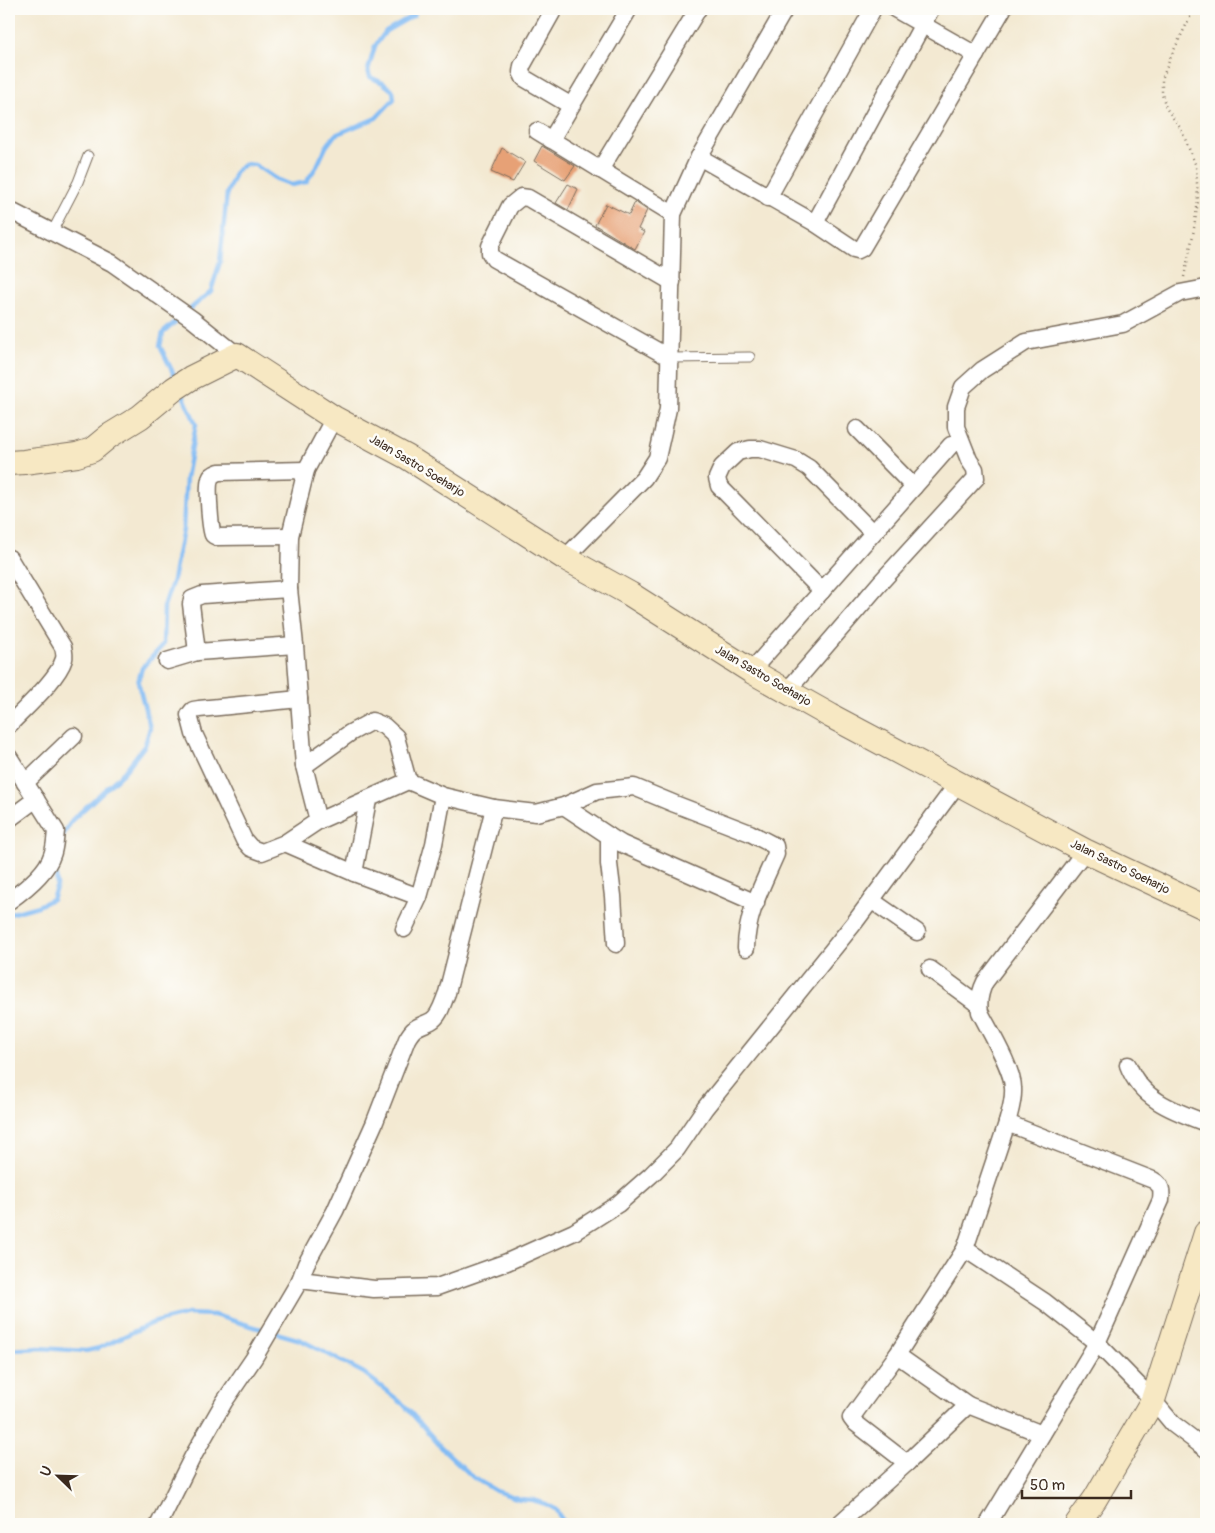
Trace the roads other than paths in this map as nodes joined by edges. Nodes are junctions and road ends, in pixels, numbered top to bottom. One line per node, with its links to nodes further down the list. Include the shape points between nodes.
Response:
1 (554, 9): 11 (street, via 521,72 524,78)
2 (629, 9): 11 (street)
3 (698, 9): 16 (street)
4 (783, 9): 15 (street)
5 (873, 9): 17 (street)
6 (895, 9): 9 (street)
7 (931, 9): 9 (street)
8 (1003, 9): 10 (street)
9 (923, 24): 10 (street); 20 (street)
10 (976, 55): 20 (street, via 862,248 854,249)
11 (570, 105): 13 (street)
12 (537, 131): 13 (street)
13 (551, 140): 16 (street)
14 (88, 156): 21 (lane)
15 (700, 157): 17 (street); 19 (street)
16 (600, 170): 19 (street)
17 (768, 198): 20 (street)
18 (9, 210): 21 (street)
19 (673, 214): 22 (street)
20 (814, 224)
21 (52, 232): 24 (street, via 112,263)
22 (672, 282): 26 (street); 26 (street, via 528,198 521,197 510,206 490,246 494,258)
23 (1206, 288): 43 (street, via 1180,293 1123,324 1026,342 982,370 963,387 956,407 956,427 976,478)
24 (238, 355): 27 (street, Jalan Sastro Soeharjo); 30 (street, via 183,384 92,450 77,455)
25 (750, 357): 26 (lane)
26 (670, 358): 36 (street, via 668,409 657,458 644,478)
27 (334, 418): 31 (street); 36 (street, Jalan Sastro Soeharjo, via 407,457)
28 (857, 429): 32 (street)
29 (951, 445): 32 (street)
30 (9, 463)
31 (306, 470): 34 (street); 34 (street, via 219,472 210,479 209,509 213,535)
32 (914, 487): 33 (street)
33 (873, 533): 38 (street); 38 (street, via 809,468 796,460 750,449 738,452 722,467 717,478 718,486)
34 (290, 536): 37 (street)
35 (9, 558): 45 (street, via 63,648 64,655 64,661 50,683)
36 (565, 558): 42 (street, Jalan Sastro Soeharjo, via 630,594)
37 (289, 590): 39 (street); 40 (street, via 192,598)
38 (822, 591): 42 (street)
39 (295, 644): 40 (street); 44 (street)
40 (197, 652): 41 (street)
41 (167, 662)
42 (751, 671): 43 (street, Jalan Sastro Soeharjo)
43 (787, 691): 51 (street, Jalan Sastro Soeharjo)
44 (299, 699): 48 (street); 60 (street, via 199,709 189,715 194,734 244,840 251,848 262,852)
45 (9, 725)
46 (74, 736): 50 (street)
47 (9, 757): 50 (street)
48 (304, 766): 49 (street, via 372,721 396,737); 58 (street)
49 (408, 782): 52 (street); 54 (street)
50 (25, 783): 53 (street)
51 (958, 783): 61 (street, Jalan Sastro Soeharjo); 64 (street)
52 (443, 796): 56 (street); 63 (street)
53 (36, 799): 57 (street); 65 (street, via 56,831 52,856 23,892)
54 (368, 800): 58 (street); 62 (street)
55 (564, 806): 56 (street, via 536,813); 59 (street); 66 (street, via 597,791 634,787 750,833 775,846 776,854)
56 (494, 808): 79 (street, via 440,1010 433,1020 412,1030 407,1039 374,1124)
57 (9, 819)
58 (318, 821): 60 (street)
59 (609, 836): 66 (street); 70 (street)
60 (285, 843): 62 (street)
61 (1085, 851): 67 (street, Jalan Sastro Soeharjo); 73 (street, via 985,982)
62 (354, 873): 63 (street)
63 (419, 897): 68 (street)
64 (871, 900): 69 (street); 79 (street, via 705,1108 677,1149 618,1204 574,1232 507,1262 437,1287 374,1289)
65 (9, 901)
66 (756, 903): 71 (street, via 749,922)
67 (1206, 908)
68 (404, 929)
69 (917, 932)
70 (616, 944)
71 (746, 948)
72 (930, 969): 73 (street)
73 (979, 1005): 76 (street, via 1014,1085)
74 (1128, 1065): 75 (street, via 1132,1076 1152,1099)
75 (1206, 1122)
76 (1007, 1123): 78 (street); 80 (street, via 1153,1180 1161,1187 1161,1200)
77 (1206, 1233): 82 (street)
78 (965, 1249): 80 (street, via 1045,1302); 81 (street)
79 (300, 1280): 87 (street, via 196,1450)
80 (1097, 1343): 82 (street); 84 (street)
81 (897, 1355): 83 (street); 86 (street, via 851,1418)
82 (1152, 1400): 85 (street, via 1173,1424); 90 (street, via 1100,1491)
83 (968, 1405): 84 (street); 86 (street)
84 (1042, 1434): 89 (street)
85 (1206, 1449)
86 (907, 1463): 88 (street)
87 (159, 1524)
88 (839, 1524)
89 (988, 1524)
90 (1077, 1524)

